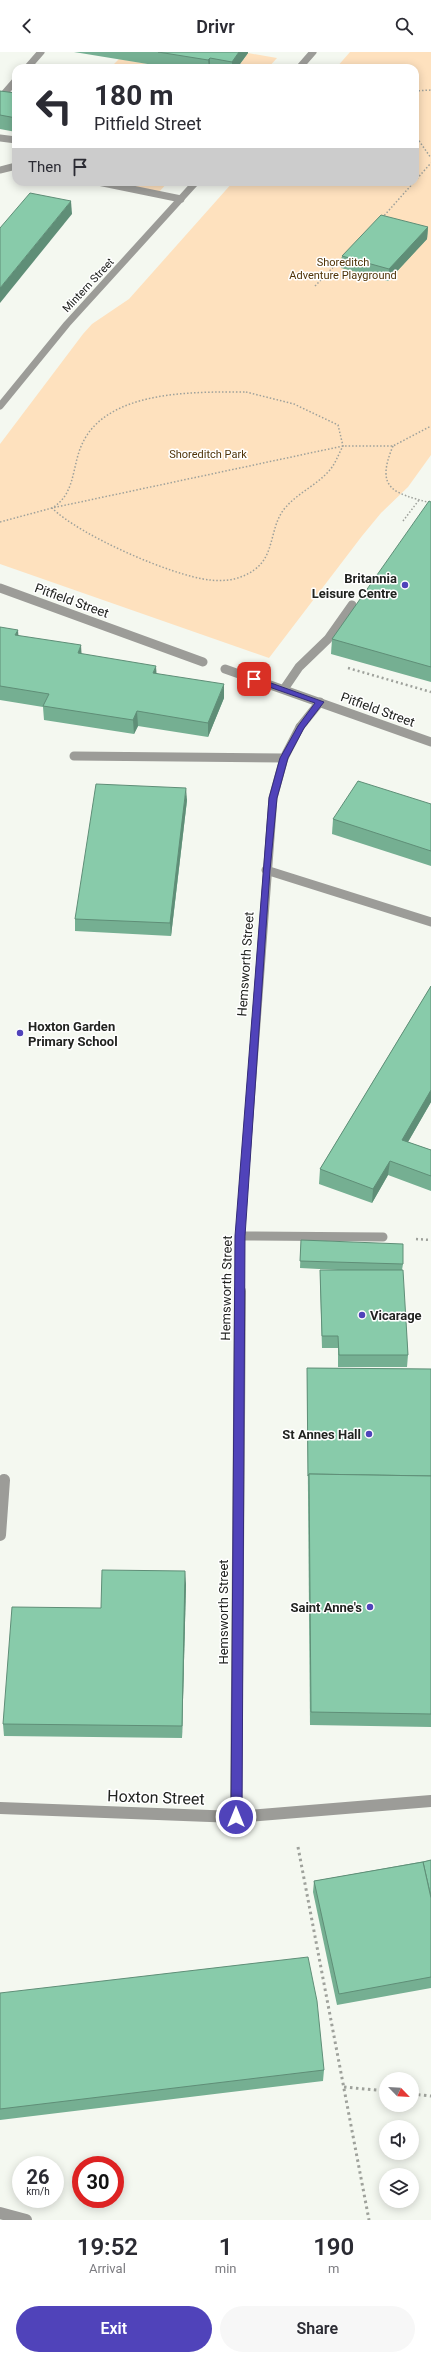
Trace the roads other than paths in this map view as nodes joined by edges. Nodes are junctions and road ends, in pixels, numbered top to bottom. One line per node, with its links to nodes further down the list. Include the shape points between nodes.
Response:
1 (41, 52): 4 (street)
2 (309, 52): 3 (street)
3 (313, 52): 5 (street)
4 (30, 64)
5 (302, 64)
6 (12, 85): 7 (street)
7 (3, 95)
8 (0, 138): 9 (street)
9 (12, 140)
10 (12, 167): 11 (street)
11 (0, 170)
12 (119, 186): 14 (street)
13 (192, 186): 14 (street, Mintern Street)
14 (181, 198): 15 (street, Mintern Street, via 67,324)
15 (0, 406)
16 (0, 588): 18 (street, Pitfield Street)
17 (352, 605): 20 (street, via 328,639 309,656)
18 (203, 662)
19 (225, 669): 20 (street, Pitfield Street)
20 (284, 689): 21 (street, Pitfield Street)
21 (320, 702): 22 (street, Pitfield Street); 24 (street, Hemsworth Street, via 300,727)
22 (431, 742)
23 (74, 756): 24 (street)
24 (284, 758): 25 (street, Hemsworth Street, via 273,798)
25 (266, 870): 26 (street); 27 (street, Hemsworth Street)
26 (431, 922)
27 (240, 1236): 28 (street); 33 (street, Hemsworth Street)
28 (383, 1238)
29 (4, 1480): 30 (street)
30 (0, 1535)
31 (431, 1801): 33 (street, Hoxton Street)
32 (0, 1808): 33 (street, Hoxton Street)
33 (236, 1817)
34 (0, 2213): 35 (street)
35 (26, 2220)

